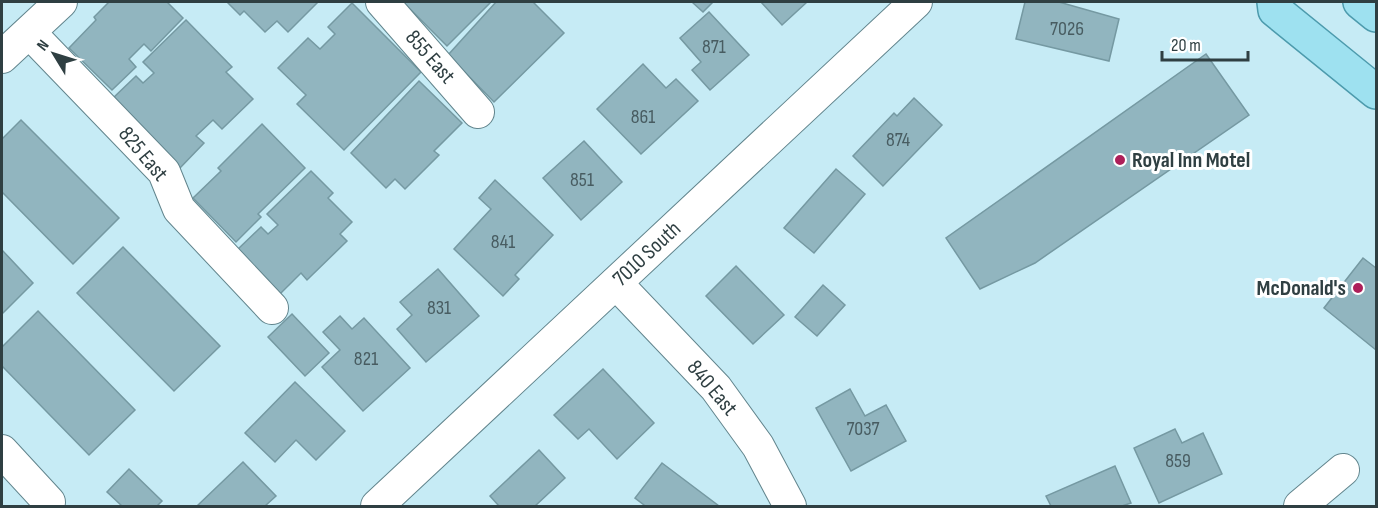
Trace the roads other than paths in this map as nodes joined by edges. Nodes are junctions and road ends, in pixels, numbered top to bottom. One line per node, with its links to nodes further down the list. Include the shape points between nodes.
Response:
1 (61, 2): 7 (street)
2 (381, 2): 9 (street, 855 East)
3 (916, 2): 10 (street, 7010 South)
4 (1274, 2): 8 (main road, via 1275,10)
5 (1360, 2): 6 (main road)
6 (1377, 15)
7 (11, 45): 11 (street, 825 East, via 164,172 179,209)
8 (1377, 92)
9 (478, 112)
10 (616, 283): 15 (street, 7010 South); 16 (street, 840 East, via 716,388 758,446)
11 (272, 308)
12 (2, 451): 14 (street)
13 (1343, 471): 17 (street)
14 (49, 502)
15 (376, 507)
16 (790, 507)
17 (1300, 507)

